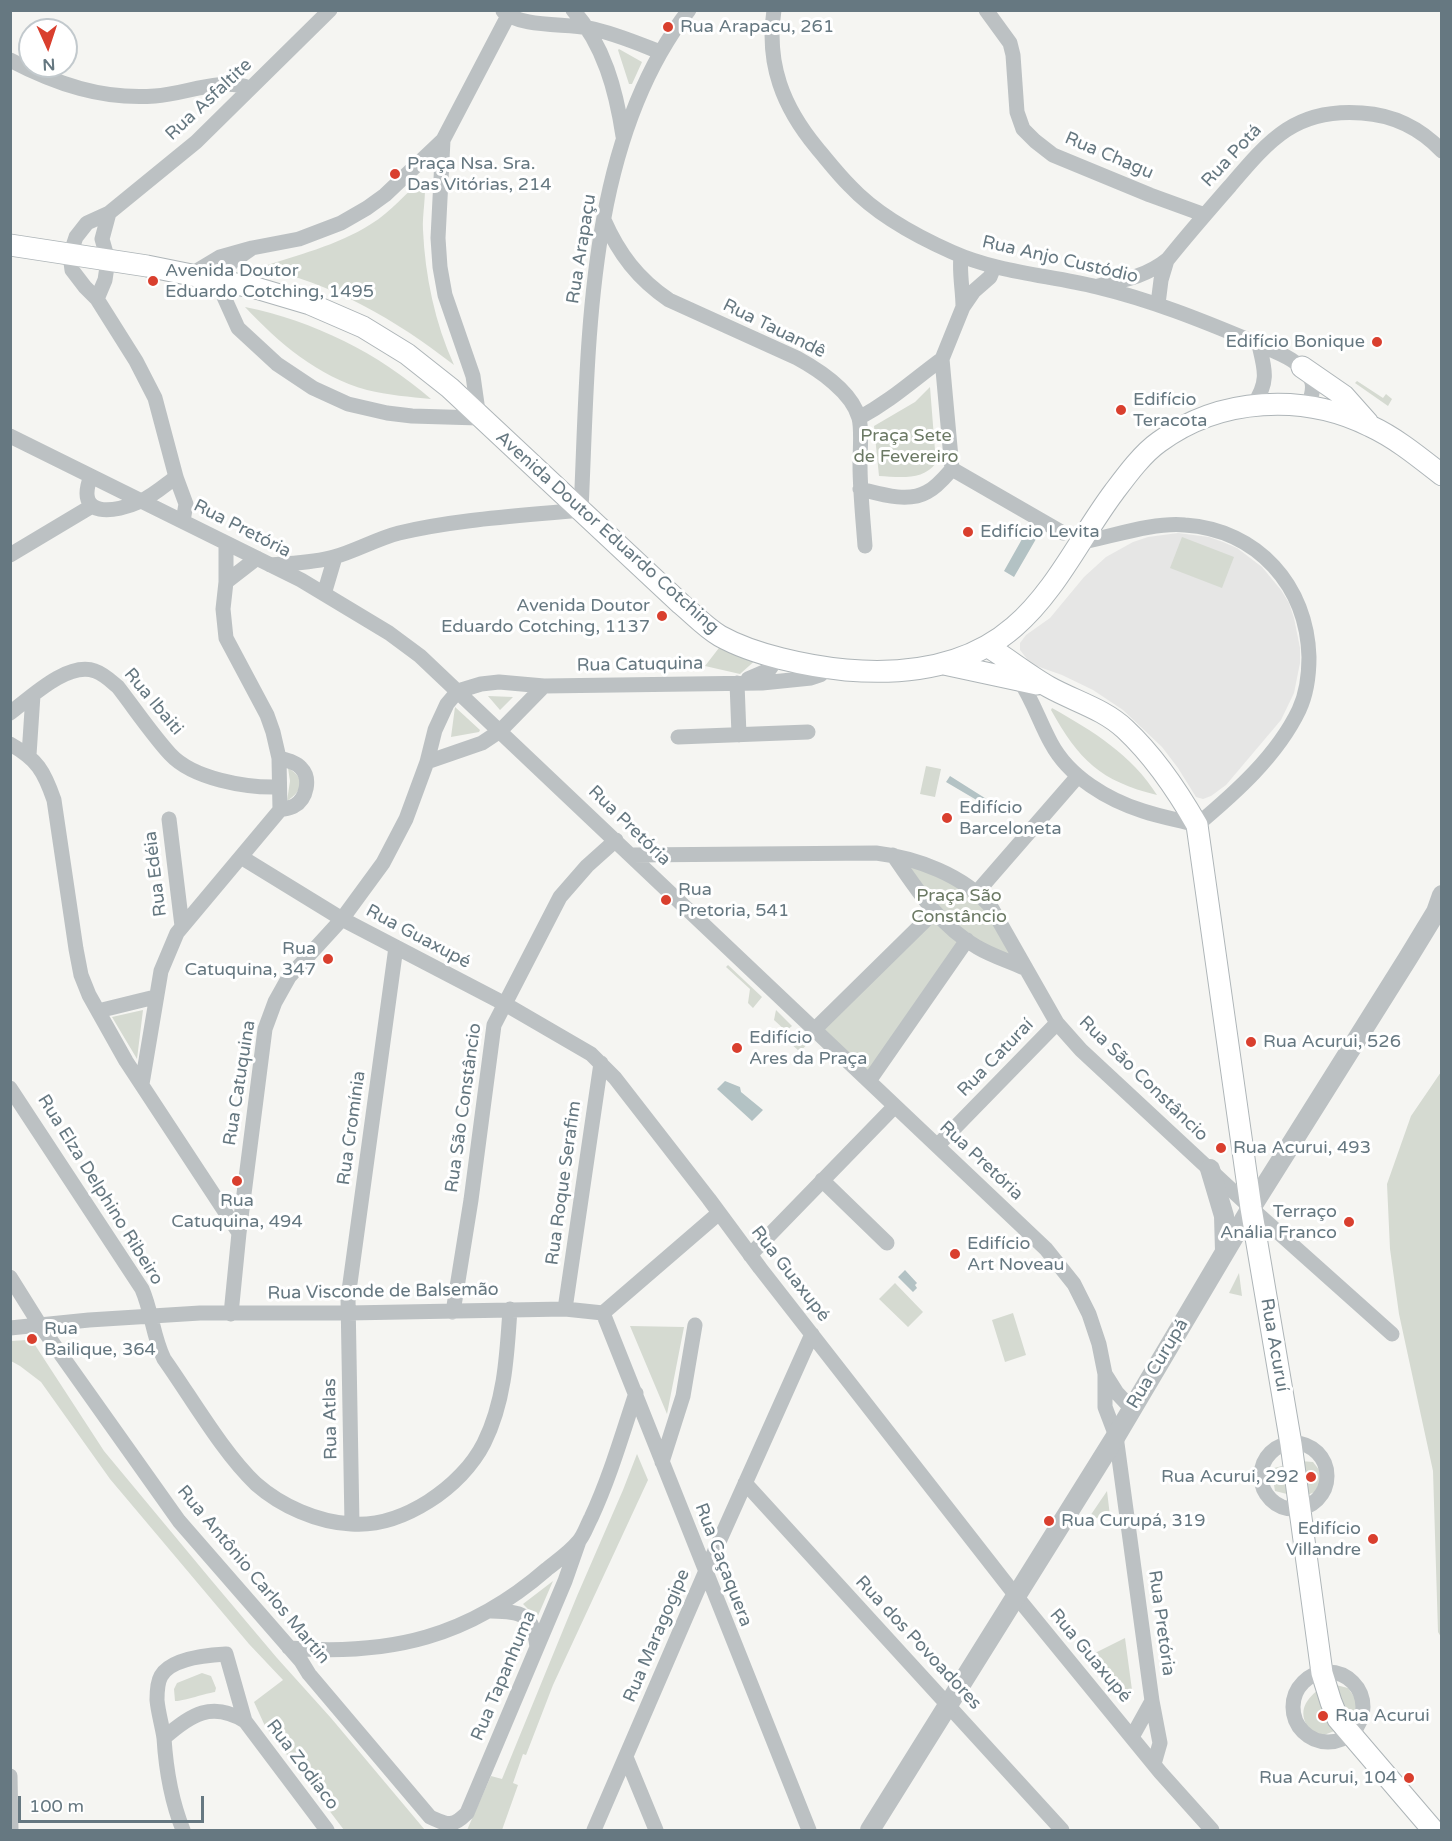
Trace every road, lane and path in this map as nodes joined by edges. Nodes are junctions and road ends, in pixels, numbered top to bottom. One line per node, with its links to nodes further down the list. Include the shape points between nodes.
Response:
1 (330, 10): 10 (street, Rua Asfaltite)
2 (573, 10): 7 (street)
3 (689, 10): 8 (street, Rua Arapaçu)
4 (774, 10): 20 (street, Rua Anjo Custódio, via 770,34 773,59 786,101 809,138 867,202 918,236)
5 (986, 10): 15 (street, Rua Chagu, via 1010,43 1017,112 1023,129 1035,141 1053,155)
6 (508, 12): 7 (street, via 536,22); 12 (street)
7 (588, 27): 8 (street); 11 (street, via 614,87)
8 (660, 52): 11 (street, Rua Arapaçu)
9 (10, 60): 10 (street, via 84,91 125,97 157,96 224,83)
10 (250, 88): 14 (street, Rua Asfaltite, via 196,142)
11 (623, 136): 16 (street, Rua Arapaçu)
12 (443, 140): 18 (street, via 385,195 359,213 299,239); 37 (street, via 440,267 445,295 473,376)
13 (1442, 152): 15 (street, Rua Potá, via 1407,123 1375,114 1342,111 1310,117 1266,144)
14 (108, 213): 19 (street, Rua Asfaltite, via 87,223 76,237); 22 (street, via 102,239)
15 (1204, 215): 21 (street, Rua Potá)
16 (604, 220): 38 (street, Rua Tauandê, via 615,245 650,287 669,300 816,369 836,385); 48 (street, Rua Arapaçu, via 595,269)
17 (10, 245): 19 (main road, Avenida Doutor Eduardo Cotching)
18 (252, 248): 24 (street, via 220,257); 26 (street, via 232,262)
19 (70, 255): 22 (main road, Avenida Doutor Eduardo Cotching); 29 (street, via 72,270)
20 (962, 256): 23 (street, Rua Anjo Custódio); 25 (street)
21 (1168, 259): 28 (street, Rua Potá, via 1137,278); 30 (street, Rua Potá)
22 (108, 260): 24 (main road, Avenida Doutor Eduardo Cotching); 29 (street)
23 (993, 267): 27 (street); 28 (street, Rua Anjo Custódio)
24 (190, 275): 26 (main road, Avenida Doutor Eduardo Cotching)
25 (962, 278): 27 (street); 31 (street)
26 (221, 281): 37 (main road, Avenida Doutor Eduardo Cotching, via 310,304 363,327 407,354 450,388); 37 (street, via 238,328 277,364 313,388 348,404 387,413)
27 (982, 284): 31 (street)
28 (1095, 286): 30 (street, Rua Anjo Custódio)
29 (97, 299): 44 (street, via 155,398)
30 (1158, 304): 32 (street, Rua Anjo Custódio)
31 (963, 307): 33 (street)
32 (1259, 345): 34 (street, Rua Anjo Custódio); 35 (street, via 1265,378)
33 (942, 359): 38 (street, via 906,389); 41 (street)
34 (1302, 367): 36 (street, via 1313,385); 39 (main road, via 1344,396)
35 (1254, 405): 36 (main road, Avenida Doutor Eduardo Cotching); 50 (main road, Avenida Doutor Eduardo Cotching, via 1188,424 1158,443)
36 (1308, 406): 39 (main road, Avenida Doutor Eduardo Cotching)
37 (479, 418): 48 (main road, Avenida Doutor Eduardo Cotching)
38 (859, 418): 45 (street)
39 (1371, 426): 42 (main road, Avenida Doutor Eduardo Cotching)
40 (10, 436): 43 (street, Rua Pretória)
41 (952, 469): 45 (street, via 926,493 913,496); 50 (street)
42 (1442, 475)
43 (91, 476): 46 (street, Rua Pretória); 47 (street, via 87,494)
44 (176, 477): 46 (street); 49 (street, via 186,504)
45 (860, 489): 52 (street)
46 (142, 501): 47 (street, via 112,510); 49 (street, Rua Pretória)
47 (92, 506): 53 (street)
48 (581, 510): 54 (street, via 494,518 398,534); 59 (main road, Avenida Doutor Eduardo Cotching, via 719,635)
49 (183, 521): 51 (street, Rua Pretória)
50 (1070, 538): 58 (main road, Avenida Doutor Eduardo Cotching, via 1057,577 1014,627); 81 (street, via 1185,525 1223,532 1256,549 1296,596 1309,642 1307,690 1301,706 1262,764)
51 (226, 543): 55 (street, Rua Pretória); 56 (street)
52 (865, 546)
53 (10, 555)
54 (335, 557): 55 (street, via 310,562); 57 (street)
55 (263, 561): 56 (street); 57 (street, Rua Pretória)
56 (226, 582): 75 (street, via 226,639 267,715)
57 (324, 594): 66 (street, Rua Pretória, via 389,633)
58 (987, 646): 60 (main road, Avenida Doutor Eduardo Cotching); 65 (main road)
59 (778, 657): 61 (main road, Avenida Doutor Eduardo Cotching); 63 (street, Rua Catuquina, via 769,670)
60 (943, 664): 61 (main road, Avenida Doutor Eduardo Cotching, via 891,670); 62 (main road)
61 (828, 668): 63 (street, Rua Catuquina, via 811,678)
62 (1020, 681): 65 (main road); 77 (street, via 1052,745)
63 (737, 683): 64 (street, Rua Catuquina); 71 (street)
64 (544, 686): 66 (street, Rua Catuquina, via 499,682); 69 (street)
65 (1049, 687): 81 (main road, via 1092,707 1124,728 1156,761)
66 (458, 692): 69 (street, Rua Pretória); 76 (street, Rua Catuquina, via 447,704 435,730)
67 (33, 695): 68 (street, Rua Ibaiti); 74 (street); 78 (street, Rua Ibaiti, via 75,669 95,670 118,687 171,756 192,770 234,783)
68 (10, 712)
69 (500, 731): 76 (street, via 482,743); 82 (street, Rua Pretória)
70 (808, 732): 71 (street)
71 (739, 735): 72 (street)
72 (678, 737)
73 (10, 744): 74 (street)
74 (29, 755): 96 (street, via 48,782 54,800 81,975)
75 (279, 758): 78 (street); 79 (street, via 300,766 307,782 301,800)
76 (427, 762): 89 (street, Rua Catuquina, via 406,819 383,863)
77 (1078, 776): 81 (street, via 1142,811); 86 (street)
78 (279, 787): 79 (street)
79 (280, 810): 85 (street)
80 (169, 819): 90 (street, Rua Edéia)
81 (1197, 825): 107 (main road, Rua Acuruí)
82 (616, 840): 83 (street, Rua Pretória); 95 (street, Rua São Constâncio, via 560,897)
83 (632, 855): 84 (street, Rua São Constâncio); 98 (street, Rua Pretória)
84 (893, 855): 86 (street, Rua São Constâncio, via 926,865); 88 (street)
85 (241, 857): 89 (street, Rua Guaxupé); 90 (street)
86 (978, 891): 93 (street, Rua São Constâncio)
87 (1440, 905): 107 (street, Rua Curupá)
88 (934, 912): 91 (street); 98 (street)
89 (342, 919): 92 (street, Rua Guaxupé); 109 (street, Rua Catuquina, via 289,978 265,1029)
90 (182, 926): 94 (street, via 161,970)
91 (967, 940): 93 (street); 100 (street)
92 (396, 947): 95 (street, Rua Guaxupé); 117 (street, Rua Cromínia)
93 (1024, 968): 97 (street, Rua São Constâncio)
94 (155, 997): 96 (street); 101 (street)
95 (505, 1004): 99 (street, Rua Guaxupé); 116 (street, Rua São Constâncio, via 494,1025)
96 (98, 1011): 101 (street)
97 (1057, 1023): 104 (street, Rua Caturaí); 105 (street, Rua São Constâncio)
98 (815, 1029): 100 (street, Rua Pretória)
99 (601, 1063): 108 (street, Rua Guaxupé); 115 (street, Rua Roque Serafim)
100 (869, 1081): 103 (street, Rua Pretória)
101 (142, 1084): 109 (street)
102 (10, 1088): 120 (street, Rua Elza Delphino Ribeiro, via 142,1289)
103 (895, 1106): 104 (street, Rua Pretória); 106 (street)
104 (937, 1146): 126 (street, Rua Pretória, via 1046,1249 1074,1284 1089,1314)
105 (1210, 1169): 107 (street, Rua São Constâncio); 111 (street, via 1224,1216)
106 (822, 1179): 110 (street); 112 (street)
107 (1251, 1208): 111 (street, Rua Curupá); 125 (street, Rua São Constâncio); 130 (main road, Rua Acuruí)
108 (719, 1213): 112 (street, Rua Guaxupé); 118 (street)
109 (239, 1233): 119 (street, Rua Catuquina)
110 (887, 1243)
111 (1225, 1251): 128 (street, Rua Curupá)
112 (750, 1255): 124 (street, Rua Guaxupé)
113 (10, 1277): 121 (street, Rua Antônio Carlos Martin)
114 (510, 1309): 115 (street, Rua Visconde de Balsemão); 116 (street, Rua Visconde de Balsemão); 134 (street, Rua Elza Delphino Ribeiro, via 502,1389 477,1456 453,1484 421,1506 381,1521)
115 (565, 1309): 118 (street, Rua Visconde de Balsemão)
116 (453, 1312): 117 (street, Rua Visconde de Balsemão)
117 (348, 1313): 119 (street, Rua Visconde de Balsemão); 134 (street, Rua Atlas)
118 (603, 1313): 127 (street, Rua Caçaquera)
119 (231, 1314): 120 (street, Rua Visconde de Balsemão)
120 (151, 1316): 121 (street, Rua Visconde de Balsemão); 134 (street, Rua Elza Delphino Ribeiro, via 156,1343 164,1359 225,1447 256,1484 283,1504 302,1512)
121 (40, 1325): 123 (street, Rua Visconde de Balsemão); 140 (street, Rua Antônio Carlos Martin, via 179,1521)
122 (694, 1325): 131 (street, via 683,1396)
123 (10, 1328)
124 (812, 1334): 132 (street, Rua Maragogipe); 137 (street, Rua Guaxupé)
125 (1392, 1334)
126 (1105, 1374): 128 (street, Rua Pretória); 129 (street, Rua Pretória, via 1105,1407)
127 (636, 1393): 131 (street, Rua Caçaquera); 135 (street, Rua Tapanhuma, via 609,1478)
128 (1132, 1409): 129 (street, Rua Curupá)
129 (1116, 1436): 137 (street, Rua Curupá); 142 (street, Rua Pretória)
130 (1291, 1443): 133 (main road, Rua Acuruí); 133 (street, via 1312,1449 1326,1466 1325,1488 1319,1498); 133 (street, via 1265,1460 1261,1481 1264,1491 1279,1506)
131 (662, 1462): 136 (street, Rua Caçaquera)
132 (745, 1483): 136 (street, Rua Maragogipe); 143 (street, Rua dos Povoadores)
133 (1300, 1509): 141 (main road, Rua Acuruí)
134 (352, 1524)
135 (579, 1541): 138 (street, via 520,1592); 139 (street, Rua Tapanhuma)
136 (705, 1573): 148 (street, Rua Maragogipe); 157 (street, Rua Caçaquera)
137 (1016, 1596): 143 (street, Rua Curupá); 147 (street, Rua Guaxupé)
138 (491, 1611): 139 (street, via 517,1612 526,1618 536,1635); 140 (street, via 444,1632 403,1644 322,1650)
139 (537, 1647): 151 (street, Rua Tapanhuma, via 466,1813)
140 (289, 1648): 151 (street, Rua Antônio Carlos Martin, via 430,1818 447,1825)
141 (1323, 1673): 145 (main road, Rua Acuruí, via 1338,1719); 145 (street, via 1345,1676 1360,1693 1362,1715); 145 (street, via 1302,1683 1293,1705 1294,1717 1307,1736 1317,1741 1341,1740)
142 (1152, 1701): 147 (street, Rua Pretória); 149 (street, Rua Pretória, via 1160,1743)
143 (949, 1704): 158 (street, Rua Curupá); 159 (street, Rua dos Povoadores)
144 (245, 1721): 146 (street, via 211,1710 189,1718); 146 (street, Rua Zodíaco, via 226,1654 201,1656 182,1662 161,1676 157,1701); 154 (street, Rua Zodíaco)
145 (1351, 1734): 161 (main road, Rua Acuruí)
146 (164, 1737): 153 (street, via 171,1796)
147 (1132, 1737): 149 (street, Rua Guaxupé)
148 (626, 1757): 155 (street, Rua Maragogipe); 156 (street)
149 (1154, 1764): 160 (street, Rua Guaxupé)
150 (10, 1776): 152 (street)
151 (458, 1822)
152 (11, 1830)
153 (183, 1830)
154 (327, 1830)
155 (594, 1830)
156 (656, 1830)
157 (808, 1830)
158 (870, 1830)
159 (1062, 1830)
160 (1212, 1830)
161 (1433, 1830)

